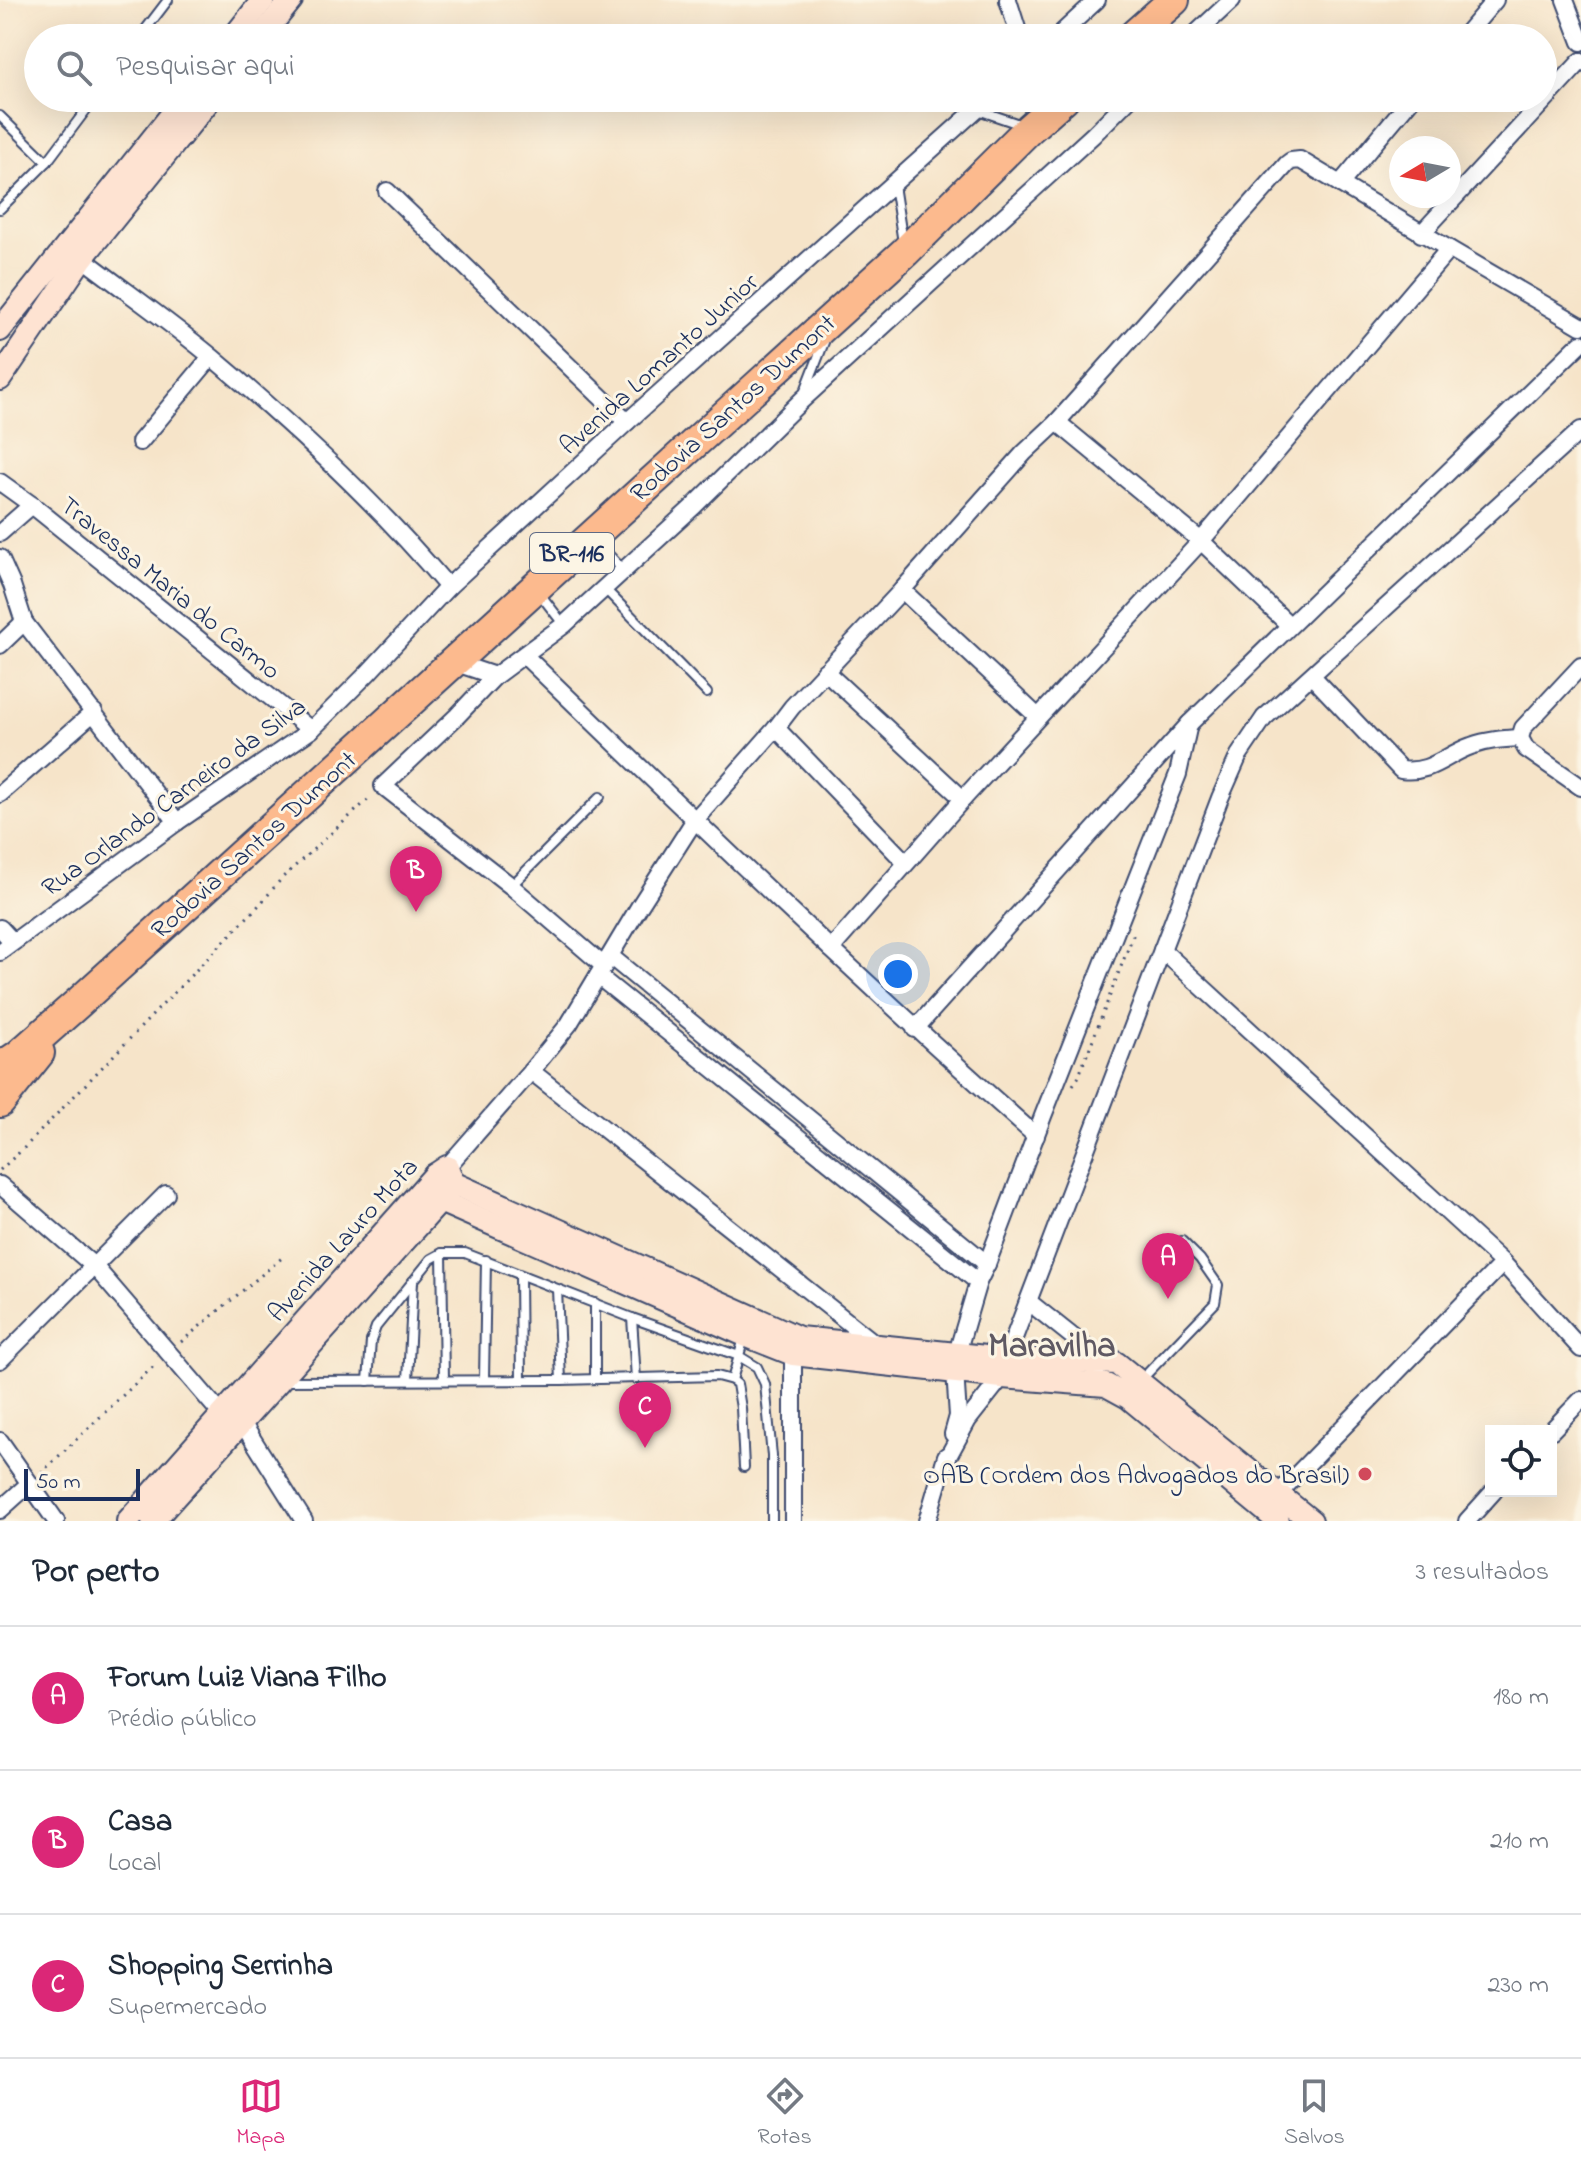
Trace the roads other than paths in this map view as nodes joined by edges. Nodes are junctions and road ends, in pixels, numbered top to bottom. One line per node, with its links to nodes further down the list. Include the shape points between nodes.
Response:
1 (168, 0): 10 (lane)
2 (263, 0): 11 (street)
3 (291, 0): 12 (street)
4 (1008, 0): 13 (street)
5 (1097, 0): 14 (street)
6 (1174, 0): 15 (highway)
7 (1232, 0): 16 (street)
8 (1495, 0): 17 (street)
9 (1565, 0): 18 (street)
10 (150, 24)
11 (244, 24)
12 (271, 24)
13 (1016, 24)
14 (1071, 24)
15 (1147, 24)
16 (1206, 24)
17 (1475, 24)
18 (1581, 42)
19 (1581, 61): 20 (street)
20 (1557, 87)
21 (84, 112): 32 (lane)
22 (174, 112): 43 (street)
23 (200, 112): 40 (street)
24 (974, 112): 33 (street, Avenida Lomanto Junior)
25 (999, 112): 31 (lane)
26 (1048, 112): 31 (highway, Rodovia Santos Dumont / BR-116)
27 (1116, 112): 47 (street)
28 (1400, 112): 34 (street)
29 (1534, 112): 37 (street)
30 (0, 116): 32 (lane)
31 (1030, 128): 39 (highway, Rodovia Santos Dumont / BR-116)
32 (47, 162): 36 (lane)
33 (894, 184): 39 (lane); 48 (street, Avenida Lomanto Junior)
34 (1340, 184): 37 (street); 49 (street, via 1300,160 1287,164)
35 (387, 191): 48 (street)
36 (0, 209)
37 (1421, 234): 38 (street)
38 (1449, 249): 42 (street); 56 (street)
39 (905, 252): 41 (highway, Rodovia Santos Dumont / BR-116)
40 (82, 258): 45 (street); 46 (street)
41 (836, 312): 47 (lane); 55 (highway, Rodovia Santos Dumont / BR-116)
42 (1581, 326)
43 (0, 330)
44 (1581, 343): 65 (street)
45 (211, 357): 51 (street); 59 (street, via 321,454)
46 (2, 371)
47 (802, 400): 58 (street)
48 (627, 422): 59 (street, Avenida Lomanto Junior)
49 (1057, 422): 56 (street); 62 (street)
50 (1581, 430): 73 (street)
51 (140, 442)
52 (0, 482): 53 (street, Travessa Maria do Carmo)
53 (32, 505): 54 (street); 79 (street, Travessa Maria do Carmo)
54 (0, 533)
55 (591, 536): 58 (lane); 60 (highway, Rodovia Santos Dumont / BR-116)
56 (1201, 541): 65 (street); 76 (street)
57 (0, 558): 63 (street)
58 (623, 570): 61 (street)
59 (448, 587): 71 (street, Avenida Lomanto Junior)
60 (535, 587): 64 (lane); 68 (highway, Rodovia Santos Dumont / BR-116)
61 (603, 587): 64 (street); 74 (lane)
62 (902, 590): 70 (street); 76 (street)
63 (24, 622): 66 (street); 75 (street)
64 (564, 625): 67 (street)
65 (1289, 625): 77 (street)
66 (0, 645)
67 (524, 655): 72 (street); 85 (street)
68 (453, 662): 72 (street); 94 (highway, Rodovia Santos Dumont / BR-116)
69 (1581, 666): 80 (street, via 1523,728)
70 (825, 671): 78 (street); 84 (street)
71 (368, 673): 79 (street, Rua Orlando Carneiro da Silva)
72 (495, 676): 88 (street, via 383,786)
73 (1312, 676): 80 (street, via 1401,770 1428,769 1488,740); 92 (street, via 1264,718 1239,755)
74 (707, 693)
75 (94, 712): 82 (street); 86 (street)
76 (1038, 717): 84 (street)
77 (1190, 723): 95 (street); 99 (street, via 1178,774)
78 (776, 728): 85 (street); 87 (street)
79 (311, 730): 86 (street, Rua Orlando Carneiro da Silva)
80 (1520, 738): 81 (street, via 1526,749)
81 (1581, 787)
82 (0, 794)
83 (600, 797): 88 (lane)
84 (963, 799): 87 (street)
85 (694, 821): 91 (street); 93 (street)
86 (177, 822): 90 (street, Rua Orlando Carneiro da Silva)
87 (906, 863): 91 (street)
88 (511, 886): 93 (street)
89 (0, 928): 90 (street)
90 (6, 947)
91 (831, 949): 95 (street)
92 (1162, 950): 106 (street); 113 (street)
93 (604, 966): 97 (street, via 569,1024); 107 (street); 111 (street)
94 (77, 1004): 96 (highway, Rodovia Santos Dumont / BR-116); 98 (highway, Rodovia Santos Dumont / BR-116)
95 (915, 1029): 99 (street)
96 (0, 1068)
97 (531, 1071): 100 (street); 117 (street)
98 (0, 1102)
99 (1036, 1136): 107 (street)
100 (439, 1183): 116 (street); 132 (street, Avenida Lauro Mota)
101 (0, 1185): 108 (street)
102 (166, 1194): 108 (street)
103 (1182, 1241): 134 (lane, via 1218,1285 1215,1303)
104 (442, 1253): 105 (lane); 110 (lane); 124 (lane)
105 (486, 1260): 109 (lane); 125 (lane)
106 (1503, 1263): 119 (street); 143 (street)
107 (987, 1264): 111 (street)
108 (95, 1267): 120 (street); 137 (street)
109 (520, 1275): 112 (lane); 129 (lane)
110 (413, 1281): 128 (lane); 133 (lane, via 376,1327)
111 (978, 1282): 121 (street)
112 (557, 1289): 114 (lane); 130 (lane)
113 (1029, 1302): 122 (street, via 1088,1349); 123 (street)
114 (595, 1303): 115 (lane); 126 (lane)
115 (632, 1318): 116 (lane); 127 (lane)
116 (746, 1336): 118 (street); 131 (lane); 150 (lane, via 765,1384)
117 (877, 1345): 118 (street); 121 (street)
118 (796, 1346): 121 (street); 151 (street)
119 (1581, 1349)
120 (0, 1360)
121 (956, 1362): 123 (street); 140 (street, via 958,1416)
122 (1096, 1364): 123 (street); 134 (street, via 1116,1363); 135 (street)
123 (1004, 1368): 135 (street); 140 (street)
124 (444, 1379): 125 (lane); 128 (lane)
125 (484, 1379): 129 (lane)
126 (595, 1379): 127 (lane); 130 (lane)
127 (636, 1379): 131 (lane)
128 (408, 1380): 133 (lane)
129 (521, 1380): 130 (lane)
130 (561, 1380)
131 (732, 1380): 141 (lane, via 741,1408)
132 (271, 1381): 133 (lane); 137 (street, Avenida Lauro Mota)
133 (368, 1381)
134 (1140, 1382): 143 (street)
135 (1106, 1385): 153 (street, via 1128,1397)
136 (1581, 1400): 138 (street)
137 (231, 1414): 147 (street, Avenida Lauro Mota); 148 (street, Avenida Lauro Mota); 149 (street)
138 (1557, 1425)
139 (0, 1441): 142 (street)
140 (944, 1464): 152 (street)
141 (744, 1467)
142 (29, 1484): 145 (street); 146 (street)
143 (1278, 1494): 154 (street)
144 (1489, 1497): 155 (street)
145 (0, 1510)
146 (56, 1521)
147 (128, 1521)
148 (153, 1521)
149 (304, 1521)
150 (772, 1521)
151 (793, 1521)
152 (927, 1521)
153 (1278, 1521)
154 (1311, 1521)
155 (1467, 1521)

